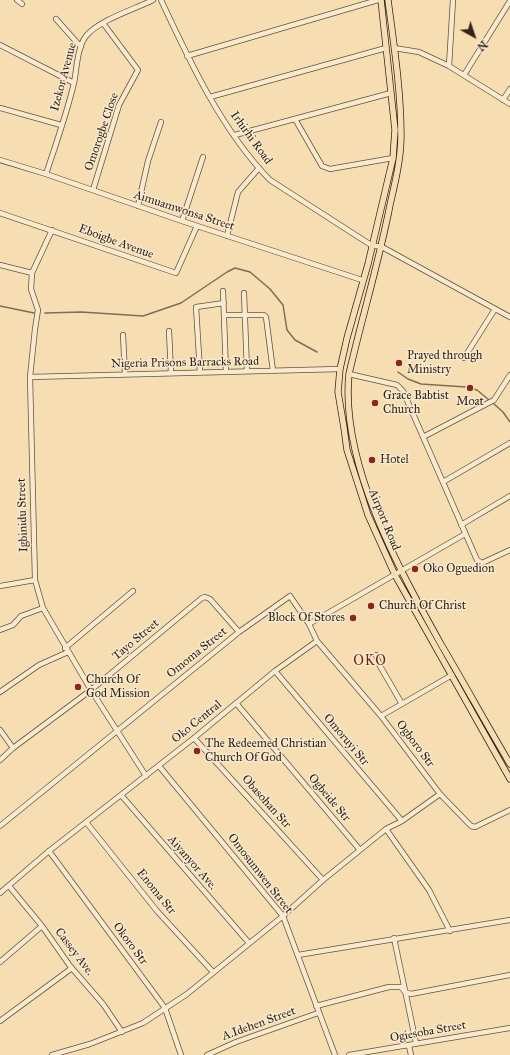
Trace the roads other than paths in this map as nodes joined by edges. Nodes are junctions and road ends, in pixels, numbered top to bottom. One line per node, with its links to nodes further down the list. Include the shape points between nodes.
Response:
1 (17, 0): 9 (street)
2 (153, 0): 11 (street, Izekor Avenue)
3 (161, 0): 16 (street, Irhirhi Road)
4 (378, 0): 16 (street)
5 (381, 0): 14 (main road, Airport Road)
6 (388, 0): 15 (main road, Airport Road)
7 (453, 0): 17 (street)
8 (510, 1): 18 (street)
9 (22, 4)
10 (56, 19): 13 (street)
11 (103, 23): 13 (street, Izekor Avenue, via 86,36); 35 (street, Omorogbe Close, via 138,70 119,105)
12 (0, 45): 19 (street)
13 (81, 47): 19 (street, Izekor Avenue)
14 (386, 48): 21 (main road, Airport Road); 22 (street)
15 (394, 48): 17 (street, via 419,52); 43 (main road, Airport Road, via 401,136 400,159)
16 (187, 56): 22 (street, Irhirhi Road)
17 (449, 66): 18 (street)
18 (464, 75): 23 (street)
19 (74, 83): 28 (street, Izekor Avenue)
20 (510, 89): 23 (street)
21 (391, 93): 26 (street); 31 (main road, Airport Road, via 395,130)
22 (210, 97): 29 (street, Irhirhi Road)
23 (503, 100): 24 (street)
24 (510, 104)
25 (0, 108): 28 (street)
26 (295, 119): 29 (street); 31 (street, via 322,166 330,169)
27 (161, 122): 36 (street)
28 (61, 125): 34 (street, Izekor Avenue)
29 (235, 135): 33 (street, Irhirhi Road)
30 (203, 157): 38 (street)
31 (393, 158): 42 (main road, Airport Road)
32 (0, 160): 34 (street, Aimuamwonsa Street)
33 (259, 168): 41 (street, via 238,192); 42 (street, Irhirhi Road, via 282,188)
34 (46, 174): 35 (street, Aimuamwonsa Street)
35 (93, 190): 36 (street, Aimuamwonsa Street)
36 (138, 206): 38 (street, Aimuamwonsa Street)
37 (0, 213): 40 (street, Eboigbe Avenue)
38 (182, 221): 39 (street, Aimuamwonsa Street)
39 (197, 226): 40 (street, Eboigbe Avenue, via 176,273); 41 (street, Aimuamwonsa Street)
40 (52, 230): 45 (street, Igbinidu Street)
41 (227, 236): 46 (street, Aimuamwonsa Street)
42 (372, 245): 43 (street); 46 (main road, Airport Road)
43 (382, 247): 50 (street); 64 (main road, Airport Road, via 370,285)
44 (0, 265): 45 (street)
45 (32, 273): 66 (street, Igbinidu Street, via 31,289 38,310)
46 (362, 280): 57 (main road, Airport Road)
47 (223, 291): 49 (street)
48 (244, 293): 52 (street)
49 (224, 303): 51 (street); 60 (street, via 196,307)
50 (495, 309): 53 (street); 56 (street)
51 (224, 315): 52 (street); 61 (street)
52 (245, 315): 58 (street); 59 (street, via 266,317)
53 (510, 317)
54 (169, 331): 62 (street)
55 (123, 335): 63 (street)
56 (464, 358)
57 (340, 369): 59 (street, Nigeria Prisons Barracks Road); 75 (main road, Airport Road, via 338,392 347,450 368,515)
58 (247, 371): 59 (street, Nigeria Prisons Barracks Road); 61 (street, Nigeria Prisons Barracks Road)
59 (273, 371)
60 (200, 372): 61 (street, Nigeria Prisons Barracks Road); 62 (street, Nigeria Prisons Barracks Road)
61 (226, 372)
62 (171, 373): 63 (street, Nigeria Prisons Barracks Road)
63 (125, 374): 66 (street, Nigeria Prisons Barracks Road)
64 (349, 374): 67 (street, via 400,387); 74 (main road, Airport Road, via 347,389 355,447 375,513)
65 (510, 375): 67 (street, via 494,400)
66 (30, 377): 76 (street, Igbinidu Street)
67 (423, 437): 69 (street)
68 (510, 443): 69 (street)
69 (443, 482): 71 (street)
70 (510, 496): 71 (street)
71 (461, 525): 72 (street)
72 (464, 534): 73 (street, via 477,560 482,563); 74 (street)
73 (510, 550)
74 (401, 570): 75 (street); 98 (main road, Airport Road)
75 (395, 575): 80 (street); 87 (main road, Airport Road, via 436,651)
76 (35, 580): 77 (street); 79 (street, Igbinidu Street)
77 (0, 586)
78 (133, 591): 84 (street)
79 (43, 608): 81 (street, via 21,616 12,625); 84 (street, Igbinidu Street)
80 (309, 624): 82 (street, Omoma Street, via 290,596); 83 (street)
81 (0, 630)
82 (239, 632): 88 (street, Tayo Street, via 210,599 202,598); 94 (street, Omoma Street)
83 (317, 641): 86 (street, Oko Central); 92 (street, Ogboro Str)
84 (67, 650): 88 (street, Igbinidu Street); 89 (street, via 39,664)
85 (376, 655): 91 (street)
86 (275, 672): 90 (street, Oko Central); 105 (street, Omoruyi Str)
87 (452, 675): 91 (street); 101 (main road, Airport Road)
88 (91, 690): 94 (street, Igbinidu Street); 96 (street, Tayo Street)
89 (0, 692)
90 (236, 703): 95 (street, Oko Central); 109 (street, Ogbeide Str)
91 (402, 704): 92 (street)
92 (381, 716): 102 (street, Ogboro Str)
93 (0, 730): 96 (street)
94 (117, 730): 100 (street, Igbinidu Street); 107 (street, Omoma Street)
95 (194, 738): 99 (street, Oko Central); 111 (street, Obasohan Str)
96 (13, 748): 97 (street, Tayo Street)
97 (0, 760)
98 (510, 764)
99 (159, 766): 100 (street, Oko Central); 114 (street, Omosumwen Street)
100 (146, 776): 103 (street, Oko Central)
101 (510, 778)
102 (440, 794): 104 (street, Ogboro Str, via 471,826 475,827); 105 (street)
103 (121, 795): 106 (street, Oko Central); 119 (street, Aiyanyor Ave.)
104 (510, 810)
105 (402, 821): 108 (street)
106 (86, 822): 110 (street, Oko Central); 123 (street, Enoma Str, via 157,911)
107 (0, 826)
108 (386, 829): 109 (street); 117 (street, via 429,890)
109 (360, 850): 111 (street)
110 (49, 852): 112 (street, Oko Central); 127 (street, Okoro Str)
111 (324, 880): 114 (street)
112 (9, 886): 113 (street, Oko Central); 116 (street, Cassey Ave.)
113 (0, 892)
114 (283, 916): 119 (street); 120 (street, Omosumwen Street)
115 (510, 920): 117 (street)
116 (42, 926): 121 (street); 122 (street, Cassey Ave.)
117 (450, 931): 118 (street)
118 (394, 938): 120 (street); 125 (street)
119 (249, 944): 123 (street)
120 (298, 955): 126 (street, Omosumwen Street)
121 (0, 962)
122 (72, 968): 129 (street); 131 (street, Cassey Ave., via 103,1004)
123 (213, 972): 127 (street)
124 (510, 975): 125 (street, via 411,994)
125 (405, 992): 126 (street, via 401,987 389,987); 132 (street)
126 (316, 1006): 128 (street, Omosumwen Street)
127 (165, 1008): 131 (street, via 143,1023); 135 (street, Okoro Str)
128 (318, 1013): 136 (street, A.Idehen Street); 137 (street, Omosumwen Street)
129 (0, 1021)
130 (510, 1028): 132 (street, Ogiesoba Street)
131 (122, 1032): 134 (street)
132 (416, 1043): 133 (street, Ogiesoba Street)
133 (409, 1046): 138 (street, Ogiesoba Street); 139 (street)
134 (52, 1055)
135 (181, 1055)
136 (207, 1055)
137 (335, 1055)
138 (349, 1055)
139 (411, 1055)

